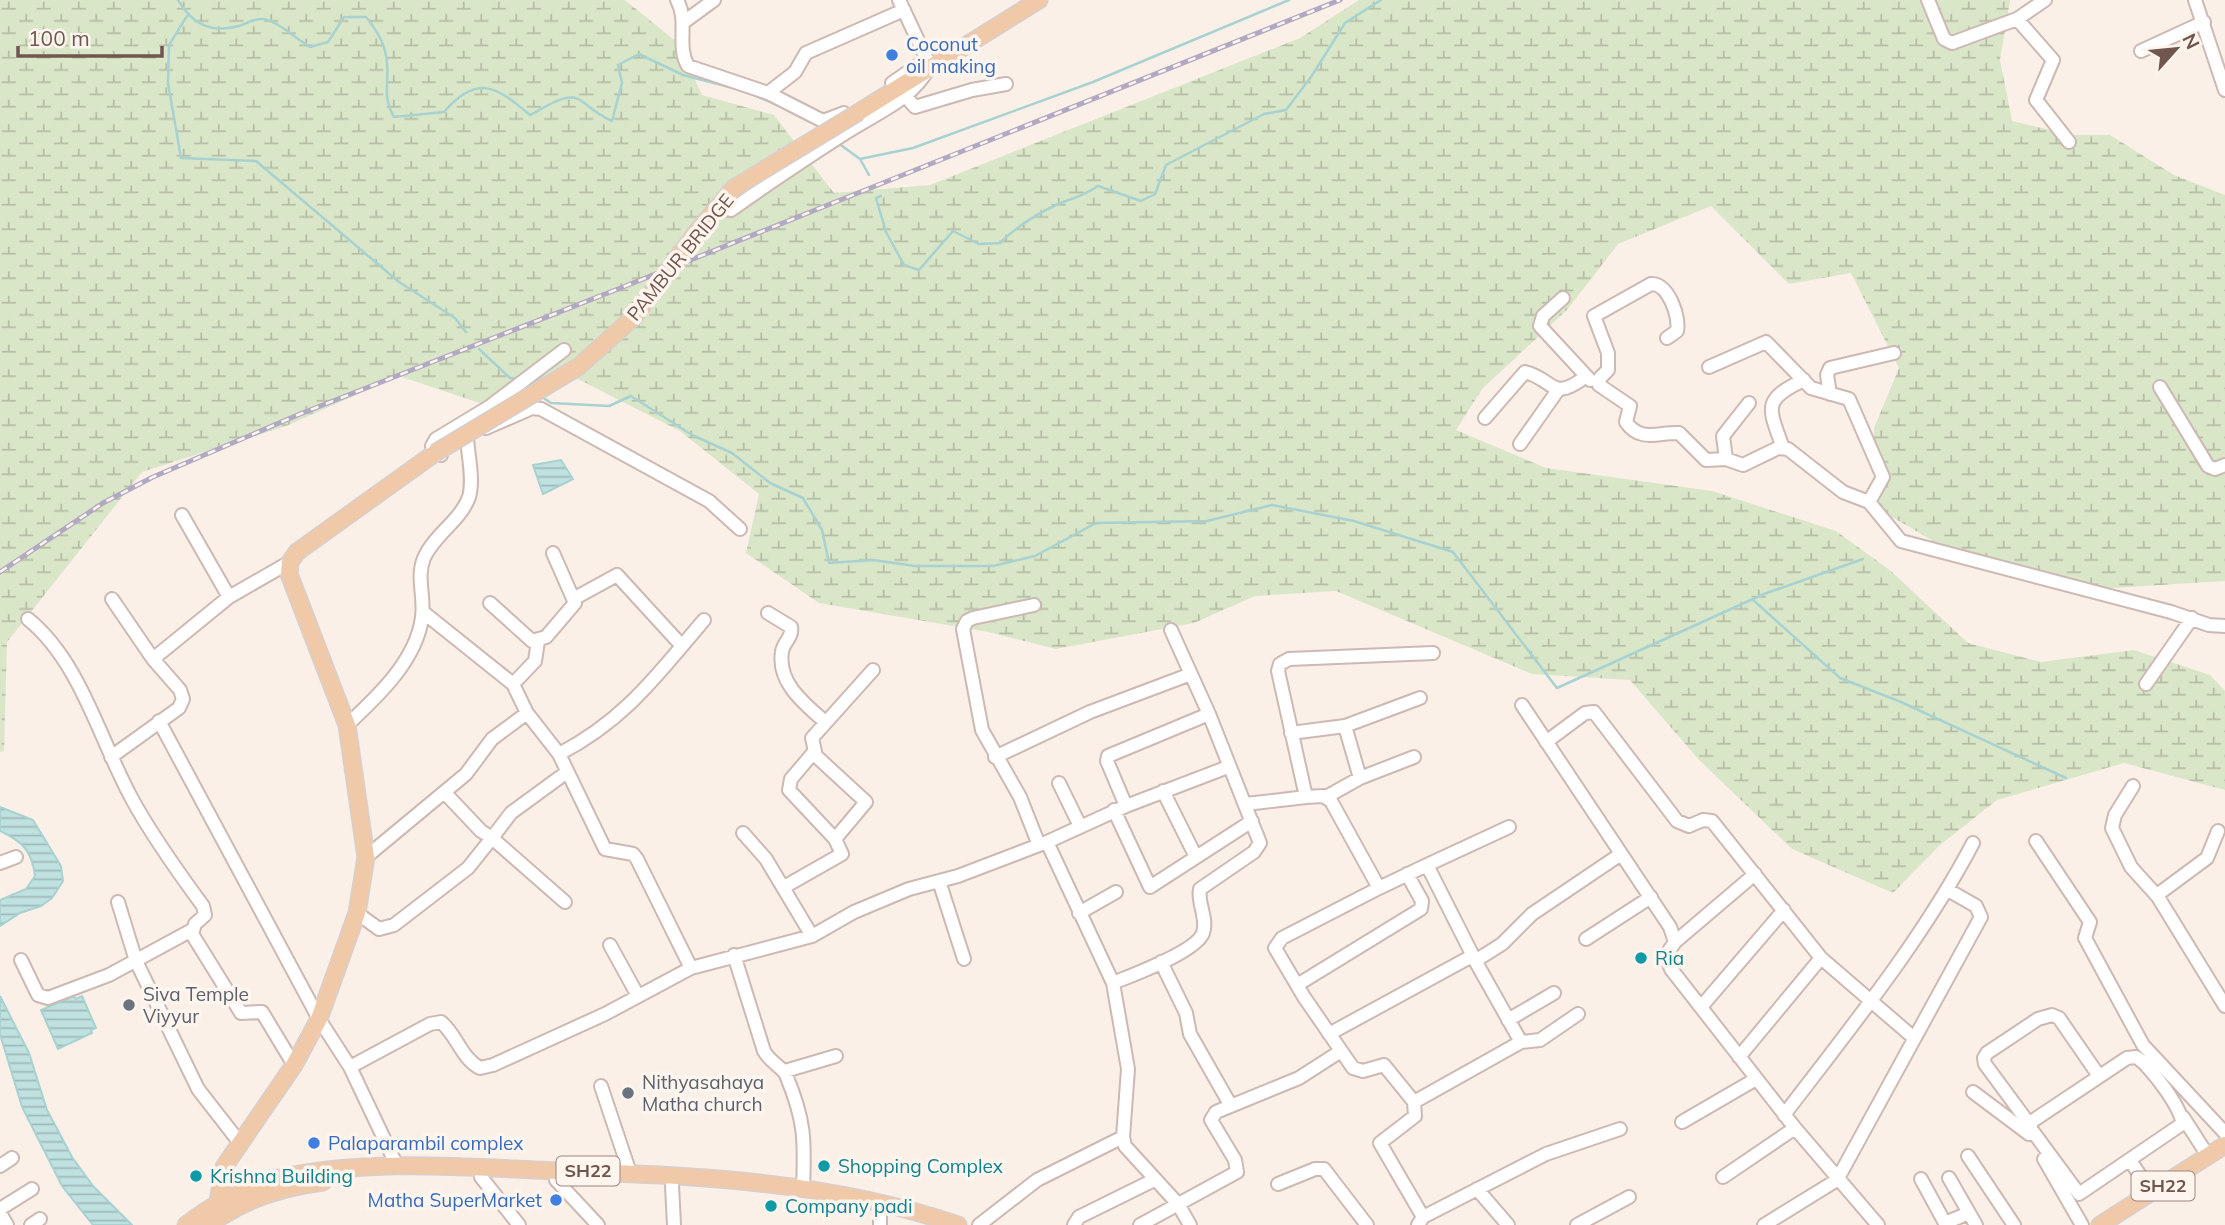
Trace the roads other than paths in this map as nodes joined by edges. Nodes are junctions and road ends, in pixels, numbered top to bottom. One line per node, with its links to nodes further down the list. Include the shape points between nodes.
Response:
1 (677, 0): 9 (street)
2 (713, 0): 9 (street)
3 (1039, 0): 12 (main road, PAMBUR BRIDGE)
4 (1928, 0): 8 (street, via 1948,43)
5 (2045, 0): 8 (street)
6 (2195, 0): 10 (street)
7 (901, 5): 12 (street); 15 (street, via 806,52 795,72)
8 (2017, 19): 17 (street, via 2053,60 2036,100)
9 (684, 22): 15 (street, via 688,65)
10 (2204, 22): 11 (street); 14 (street)
11 (2141, 51)
12 (928, 63): 15 (street, via 828,121); 16 (street, via 922,82); 35 (main road, PAMBUR BRIDGE, bridge, via 859,112 734,188 635,316 578,367)
13 (1006, 84): 16 (street, via 915,107)
14 (2225, 90)
15 (768, 93)
16 (906, 97): 18 (street)
17 (2069, 142)
18 (731, 210)
19 (1563, 298): 24 (street, via 1542,316 1540,326)
20 (1667, 338): 26 (street, via 1678,325 1665,289 1657,284 1597,312 1595,321 1609,359)
21 (564, 350): 35 (street, via 489,407 436,439)
22 (1894, 353): 29 (street, via 1830,368)
23 (1709, 367): 25 (street, via 1766,342)
24 (1585, 377): 26 (street); 28 (street)
25 (1804, 380): 29 (street, via 1815,391); 34 (street, via 1778,393 1773,401 1773,418)
26 (1599, 385): 36 (street, via 1630,406 1626,418 1633,430 1654,436 1679,433 1706,460)
27 (2160, 387): 37 (street, via 2208,466)
28 (1558, 390): 31 (street, via 1525,372); 33 (street)
29 (1829, 394): 38 (street, via 1852,402 1883,477)
30 (1749, 404): 36 (street, via 1723,436)
31 (1485, 418)
32 (467, 438): 35 (street, via 444,454); 40 (street, via 533,408 541,409 709,501); 48 (street, via 468,499 424,558 420,571)
33 (1520, 444)
34 (1783, 448): 36 (street, via 1743,466); 38 (street, via 1797,453 1843,492)
35 (435, 453): 42 (main road, PAMBUR BRIDGE, via 297,552)
36 (1726, 459)
37 (2225, 465)
38 (1869, 502): 50 (street, via 1901,541)
39 (182, 516): 43 (street)
40 (740, 529)
41 (554, 552): 44 (street)
42 (290, 562): 43 (street); 69 (main road, via 289,574)
43 (229, 597): 58 (street)
44 (575, 598): 55 (street, via 569,612); 56 (street, via 617,575)
45 (112, 599): 58 (street)
46 (490, 603): 55 (street, via 527,638)
47 (1034, 605): 76 (street, via 973,618 963,629 982,730)
48 (423, 612): 61 (street); 69 (street, via 420,633 400,668)
49 (768, 612): 68 (street, via 792,630 782,654 788,684)
50 (2192, 618): 53 (street); 62 (street)
51 (28, 619): 75 (street, via 42,630 82,693)
52 (704, 620): 56 (street)
53 (2225, 626)
54 (1171, 630): 60 (street)
55 (538, 641): 61 (street, via 535,661)
56 (682, 646): 74 (street, via 634,703 596,735)
57 (1433, 653): 71 (street, via 1283,661 1278,671)
58 (153, 659): 67 (street, via 183,699 179,708)
59 (873, 670): 68 (street)
60 (1191, 674): 66 (street); 76 (street, via 1090,712)
61 (513, 684): 65 (street)
62 (2146, 684)
63 (1420, 698): 70 (street)
64 (1522, 705): 72 (street)
65 (527, 713): 74 (street); 84 (street, via 492,739)
66 (1209, 713): 78 (street); 88 (street, via 1108,756)
67 (159, 721): 75 (street); 141 (street)
68 (825, 722): 73 (street, via 812,738)
69 (346, 725): 101 (main road)
70 (1345, 726): 71 (street); 80 (street)
71 (1291, 733): 85 (street)
72 (1546, 742): 99 (street); 106 (street, via 1585,713 1594,712 1677,821 1689,825 1712,821)
73 (814, 752): 95 (street, via 791,779 789,790); 95 (street, via 866,802)
74 (559, 754): 79 (street)
75 (111, 757): 119 (street, via 132,799 205,912)
76 (995, 757): 98 (street)
77 (1415, 757): 80 (street)
78 (1228, 767): 83 (street); 87 (street)
79 (567, 772): 94 (street, via 511,813); 131 (street, via 605,849 633,854 637,859)
80 (1360, 778): 86 (street)
81 (1059, 783): 90 (street)
82 (2133, 786): 112 (street, via 2112,828 2131,867)
83 (1163, 791): 88 (street); 102 (street)
84 (445, 793): 94 (street); 101 (street)
85 (1306, 797): 86 (street); 87 (street)
86 (1326, 797): 109 (street)
87 (1246, 804): 89 (street)
88 (1120, 808): 90 (street); 102 (street, via 1149,886)
89 (1252, 821): 102 (street); 130 (street, via 1258,848 1200,889 1204,927 1200,937)
90 (1080, 826): 98 (street)
91 (1508, 827): 104 (street)
92 (2218, 831): 112 (street, via 2207,858)
93 (743, 833): 108 (street)
94 (492, 838): 115 (street); 117 (street, via 468,868 394,925 379,929)
95 (835, 839): 108 (street, via 842,850 840,857)
96 (2036, 841): 164 (street, via 2090,922 2085,938 2143,1045)
97 (1973, 843): 110 (street)
98 (1043, 844): 107 (street); 118 (street)
99 (1621, 854): 113 (street); 125 (street, via 1532,914 1502,944)
100 (16, 857): 103 (street)
101 (366, 857): 117 (main road)
102 (1196, 857)
103 (0, 863)
104 (1427, 865): 105 (street); 125 (street)
105 (1407, 874): 109 (street); 133 (street, via 1422,901 1421,909)
106 (1755, 874): 116 (street); 122 (street)
107 (939, 881): 120 (street, via 854,912); 127 (street)
108 (784, 887): 120 (street)
109 (1379, 888): 133 (street, via 1277,943 1278,954)
110 (1948, 890): 137 (street); 144 (street, via 1976,906 1982,917)
111 (1116, 892): 118 (street)
112 (2157, 895): 134 (street)
113 (1651, 897): 121 (street); 122 (street)
114 (118, 902): 129 (street)
115 (565, 902)
116 (1784, 910): 126 (street); 139 (street)
117 (357, 913): 141 (main road)
118 (1079, 913): 132 (street)
119 (192, 930): 129 (street); 149 (street, via 236,1010 262,1012)
120 (812, 936): 124 (street)
121 (1586, 939)
122 (1675, 942): 139 (street, via 1667,961)
123 (610, 945): 136 (street)
124 (734, 955): 131 (street); 151 (street, via 764,1051 769,1061)
125 (1474, 958): 142 (street); 143 (street)
126 (1821, 958): 137 (street); 148 (street)
127 (964, 959)
128 (21, 960): 129 (street, via 43,998 85,986)
129 (136, 961): 166 (street, via 198,1088)
130 (1161, 962): 132 (street); 157 (street, via 1191,1034)
131 (691, 968): 136 (street)
132 (1113, 984): 165 (street, via 1128,1069)
133 (1297, 985): 143 (street)
134 (2221, 992): 138 (street)
135 (1554, 993): 142 (street)
136 (638, 996): 150 (street, via 493,1065 480,1068 470,1063 441,1022)
137 (1870, 1002): 144 (street); 158 (street)
138 (2225, 1006)
139 (1701, 1007): 148 (street)
140 (1578, 1014): 145 (street, via 1540,1040)
141 (319, 1019): 149 (main road); 150 (street)
142 (1508, 1020): 145 (street)
143 (1329, 1034): 146 (street)
144 (1914, 1038): 181 (street)
145 (1521, 1042): 156 (street)
146 (1341, 1051): 156 (street, via 1357,1071 1380,1064 1390,1069); 157 (street, via 1299,1077)
147 (836, 1056): 151 (street)
148 (1739, 1057): 153 (street)
149 (294, 1065): 166 (main road)
150 (350, 1067): 173 (street)
151 (785, 1071): 184 (street, via 806,1136)
152 (2099, 1076): 159 (street, via 2136,1057 2146,1064); 161 (street); 161 (street, via 2059,1018 2052,1015 2038,1019 1987,1053 1985,1064)
153 (1756, 1079): 158 (street); 160 (street)
154 (601, 1086): 174 (street)
155 (1973, 1092): 214 (street, via 2028,1134)
156 (1414, 1102): 194 (street, via 1415,1116 1380,1143)
157 (1231, 1106): 189 (street, via 1216,1112 1211,1121 1235,1160 1237,1172)
158 (1784, 1115): 163 (street)
159 (2183, 1117): 169 (street); 171 (street, via 2179,1128)
160 (1682, 1122)
161 (2030, 1125): 171 (street, via 2080,1194)
162 (1620, 1129): 186 (street, via 1546,1154)
163 (1795, 1129): 176 (street); 181 (street)
164 (2225, 1133)
165 (1123, 1137): 180 (street, via 1130,1155); 203 (street, via 1037,1180)
166 (240, 1143): 190 (main road, via 225,1167)
167 (2225, 1145): 169 (main road, SH22)
168 (1968, 1156): 213 (street)
169 (2208, 1156): 187 (main road, SH22)
170 (12, 1158): 172 (street)
171 (2131, 1162): 187 (street)
172 (0, 1166)
173 (397, 1166): 174 (main road, SH22); 190 (main road, SH22, via 279,1178)
174 (630, 1173): 184 (main road, SH22, via 720,1177)
175 (481, 1177): 179 (main road, SH22); 190 (main road, SH22, via 390,1176 322,1182); 198 (street)
176 (1723, 1177)
177 (1949, 1178): 193 (street)
178 (1921, 1179): 193 (street, via 1945,1223)
179 (556, 1180): 183 (main road, SH22); 199 (street)
180 (1154, 1180): 189 (street); 204 (street, via 1079,1217)
181 (1837, 1180): 210 (street); 211 (street)
182 (1278, 1184): 207 (street, via 1324,1169)
183 (672, 1185): 192 (main road, SH22, via 769,1193); 200 (street)
184 (803, 1188): 192 (main road, SH22)
185 (32, 1189): 191 (street)
186 (1476, 1189): 194 (street); 208 (street)
187 (2152, 1193): 215 (main road, SH22)
188 (1629, 1197): 209 (street)
189 (1178, 1204): 205 (street); 206 (street)
190 (222, 1208): 196 (main road, SH22); 197 (main road, SH22)
191 (0, 1211): 195 (street)
192 (880, 1213): 201 (main road, SH22); 202 (main road, SH22)
193 (1969, 1213): 212 (street)
194 (1421, 1221)
195 (7, 1225)
196 (186, 1225)
197 (209, 1225)
198 (519, 1225)
199 (598, 1225)
200 (674, 1225)
201 (927, 1225)
202 (958, 1225)
203 (979, 1225)
204 (1074, 1225)
205 (1139, 1225)
206 (1190, 1225)
207 (1367, 1225)
208 (1508, 1225)
209 (1577, 1225)
210 (1765, 1225)
211 (1878, 1225)
212 (1976, 1225)
213 (2014, 1225)
214 (2082, 1225)
215 (2100, 1225)

